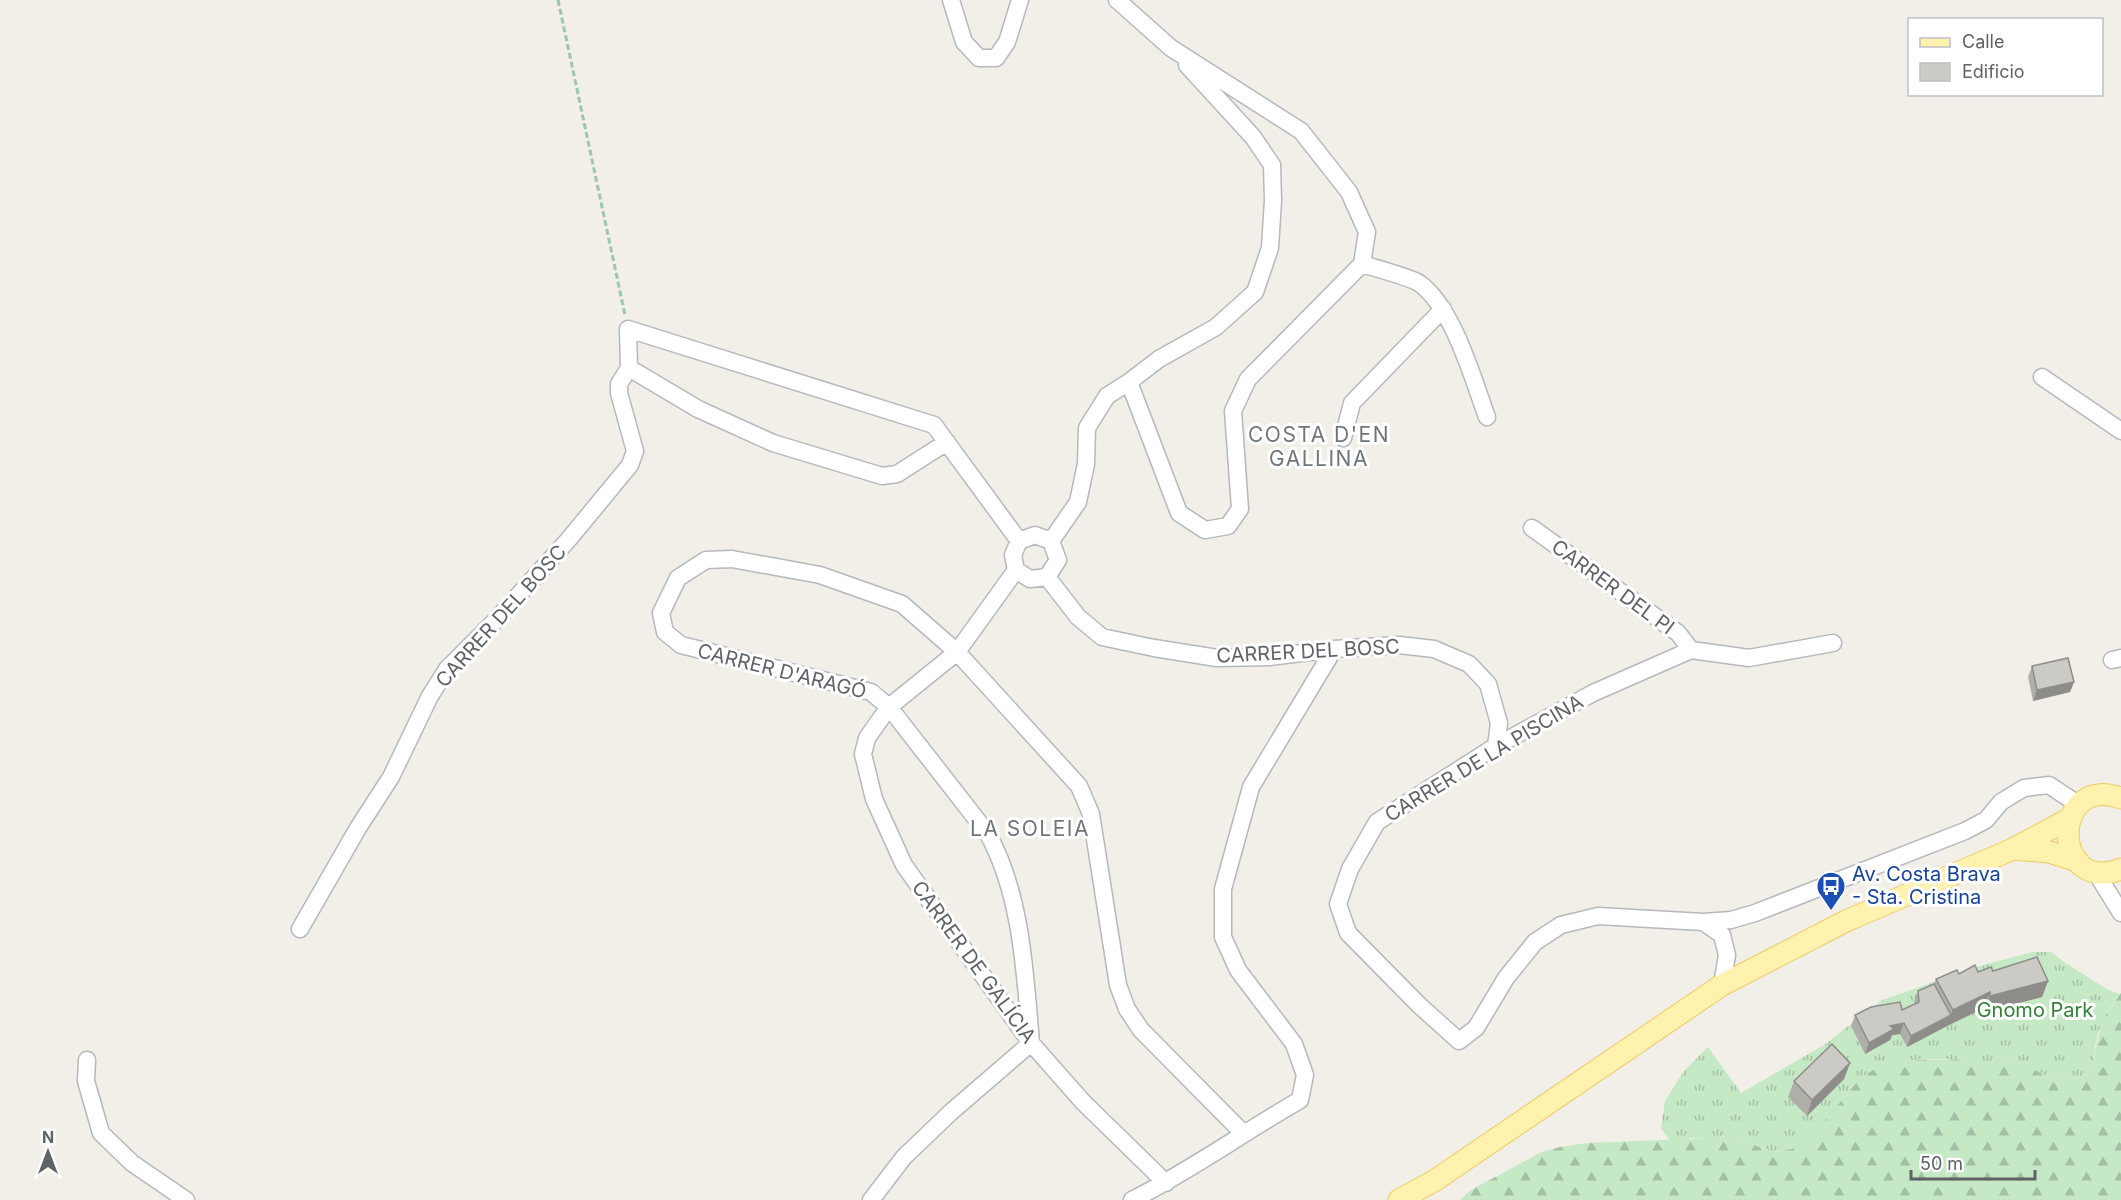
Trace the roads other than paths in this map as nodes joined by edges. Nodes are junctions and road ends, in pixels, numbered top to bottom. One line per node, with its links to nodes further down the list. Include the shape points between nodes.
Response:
1 (951, 0): 2 (street, via 964,42 979,58 996,58 1006,42)
2 (1020, 0)
3 (1117, 0): 4 (street)
4 (1171, 48): 5 (street, via 1301,131 1349,192 1367,232); 9 (street, via 1253,137 1272,165 1270,248 1254,292 1216,327 1159,359)
5 (1362, 264): 6 (street, via 1418,283); 9 (street, via 1248,379 1233,411 1240,509 1228,526 1205,530 1179,513)
6 (1443, 309): 10 (street); 12 (street, via 1352,403)
7 (629, 368): 13 (street, via 698,409 773,443 882,476 897,474); 13 (street, CARRER DEL BOSC, via 627,329 934,425); 32 (street, CARRER DEL BOSC, via 620,384 620,393 635,452 630,465 562,547 447,669 391,777)
8 (2042, 377): 11 (street)
9 (1129, 382): 16 (street, via 1107,396 1087,428 1086,464 1078,502)
10 (1487, 417)
11 (2121, 431)
12 (1343, 438)
13 (946, 442): 15 (street)
14 (1532, 528): 21 (street, CARRER DEL PI, via 1678,633)
15 (1019, 541): 16 (street, via 1035,535); 17 (street, via 1012,555)
16 (1051, 541): 18 (street, via 1058,560)
17 (1016, 570): 18 (street, via 1030,579); 22 (street, CARRER DE GALÍCIA)
18 (1047, 577): 20 (street, CARRER DEL BOSC, via 1078,617 1102,637 1217,658)
19 (1833, 643): 21 (street, via 1749,658)
20 (1334, 649): 24 (street, CARRER DEL BOSC, via 1399,645 1434,650 1469,664 1488,684 1499,723); 36 (street, via 1251,787 1223,889 1223,937 1238,970 1294,1044 1305,1075 1300,1100)
21 (1691, 650): 24 (street, CARRER DE LA PISCINA, via 1593,693)
22 (957, 652): 23 (street, CARRER DE GALÍCIA); 23 (street, CARRER D'ARAGÓ, via 902,604 820,575 732,560 706,560 678,578 661,613 665,632 681,645 871,692); 36 (street, CARRER D'ARAGÓ, via 1079,786 1091,814 1118,985 1127,1009 1141,1029)
23 (889, 707): 34 (street, CARRER D'ARAGÓ, via 988,834 1000,857 1022,944); 34 (street, CARRER DE GALÍCIA, via 867,738 863,754 874,799 904,866)
24 (1496, 746): 31 (street, CARRER DE LA PISCINA, via 1377,822 1350,868 1338,904 1348,933 1459,1041 1476,1028 1506,978 1535,942 1561,925 1598,916)
25 (2121, 798): 26 (main road, via 2101,795 2088,799)
26 (2074, 812): 27 (main road); 28 (main road, via 2067,841 2071,852); 31 (street, CARRER DE LA PISCINA, via 2049,785 2024,788 2001,802 1986,820 1965,831 1755,913)
27 (2013, 849): 28 (main road, via 2049,852); 33 (main road, via 1845,921)
28 (2086, 866): 29 (main road, via 2108,872); 30 (street)
29 (2121, 869)
30 (2121, 913)
31 (1703, 922): 33 (street, via 1722,934 1727,955)
32 (300, 929)
33 (1722, 985): 41 (main road, via 1434,1181)
34 (1031, 1043): 37 (street, CARRER DE GALÍCIA, via 1083,1102); 39 (street, via 904,1157)
35 (87, 1060): 38 (street, via 86,1081 101,1132 132,1163)
36 (1243, 1133): 37 (street)
37 (1166, 1183): 40 (street)
38 (186, 1200)
39 (871, 1200)
40 (1132, 1200)
41 (1399, 1200)

